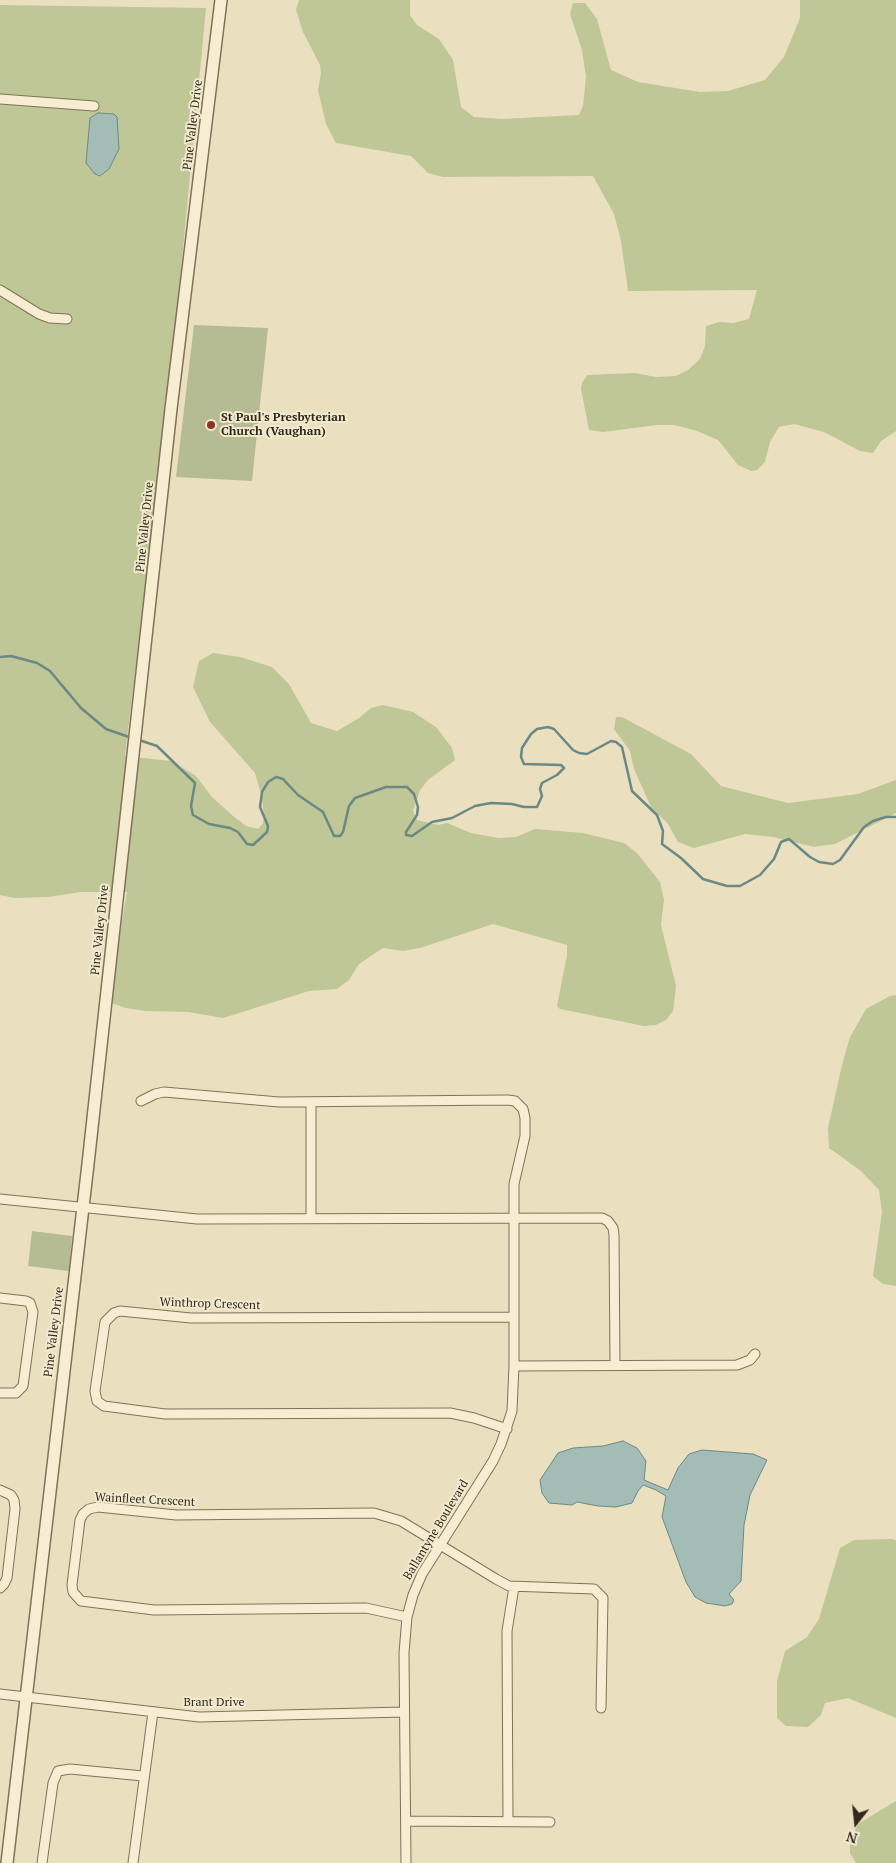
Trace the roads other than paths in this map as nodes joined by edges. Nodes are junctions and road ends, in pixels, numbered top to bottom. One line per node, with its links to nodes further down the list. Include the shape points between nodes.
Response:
1 (221, 0): 9 (street, Pine Valley Drive, via 171,409)
2 (0, 99): 3 (street)
3 (94, 106)
4 (0, 290): 5 (street, via 39,314)
5 (67, 319)
6 (141, 1100): 7 (street, Ballantyne Boulevard, via 164,1092)
7 (311, 1102): 10 (street, Ballantyne Boulevard, via 515,1101 523,1109 525,1132 514,1179); 11 (street)
8 (0, 1199): 9 (street)
9 (83, 1208): 11 (street, via 197,1219); 25 (street, Pine Valley Drive)
10 (514, 1217): 11 (street); 13 (street, Ballantyne Boulevard); 15 (street, via 602,1218 608,1222 612,1228)
11 (311, 1218)
12 (0, 1298): 17 (street, via 26,1301 33,1312 23,1386 16,1393)
13 (514, 1317): 16 (street, Ballantyne Boulevard); 18 (street, Winthrop Crescent, via 190,1318 120,1311 104,1322 95,1392 97,1401 104,1406 165,1414 450,1413)
14 (755, 1354): 15 (street, via 738,1365)
15 (615, 1365): 16 (street)
16 (514, 1366): 18 (street, Ballantyne Boulevard, via 513,1406)
17 (0, 1393)
18 (507, 1429): 20 (street, Ballantyne Boulevard, via 493,1461)
19 (0, 1490): 22 (street, via 11,1495 15,1510 6,1578)
20 (439, 1545): 21 (street); 23 (street, Ballantyne Boulevard, via 417,1585); 23 (street, Wainfleet Crescent, via 401,1521 367,1512 176,1516 98,1507 89,1509 80,1520 72,1585 81,1601 154,1610 366,1608)
21 (514, 1587): 26 (street, via 594,1589 603,1598); 30 (street, via 507,1630)
22 (0, 1588)
23 (408, 1617): 28 (street, Ballantyne Boulevard, via 404,1647)
24 (0, 1694): 25 (street, Brant Drive)
25 (25, 1696): 27 (street, Brant Drive); 33 (street, Pine Valley Drive)
26 (601, 1708)
27 (152, 1712): 28 (street, Brant Drive, via 199,1717); 29 (street)
28 (404, 1712): 31 (street, Ballantyne Boulevard)
29 (143, 1776): 34 (street, via 70,1769 58,1771 53,1783); 35 (street)
30 (508, 1821): 31 (street); 32 (street)
31 (406, 1822): 36 (street, Ballantyne Boulevard)
32 (550, 1822)
33 (7, 1863)
34 (42, 1863)
35 (133, 1863)
36 (406, 1863)

